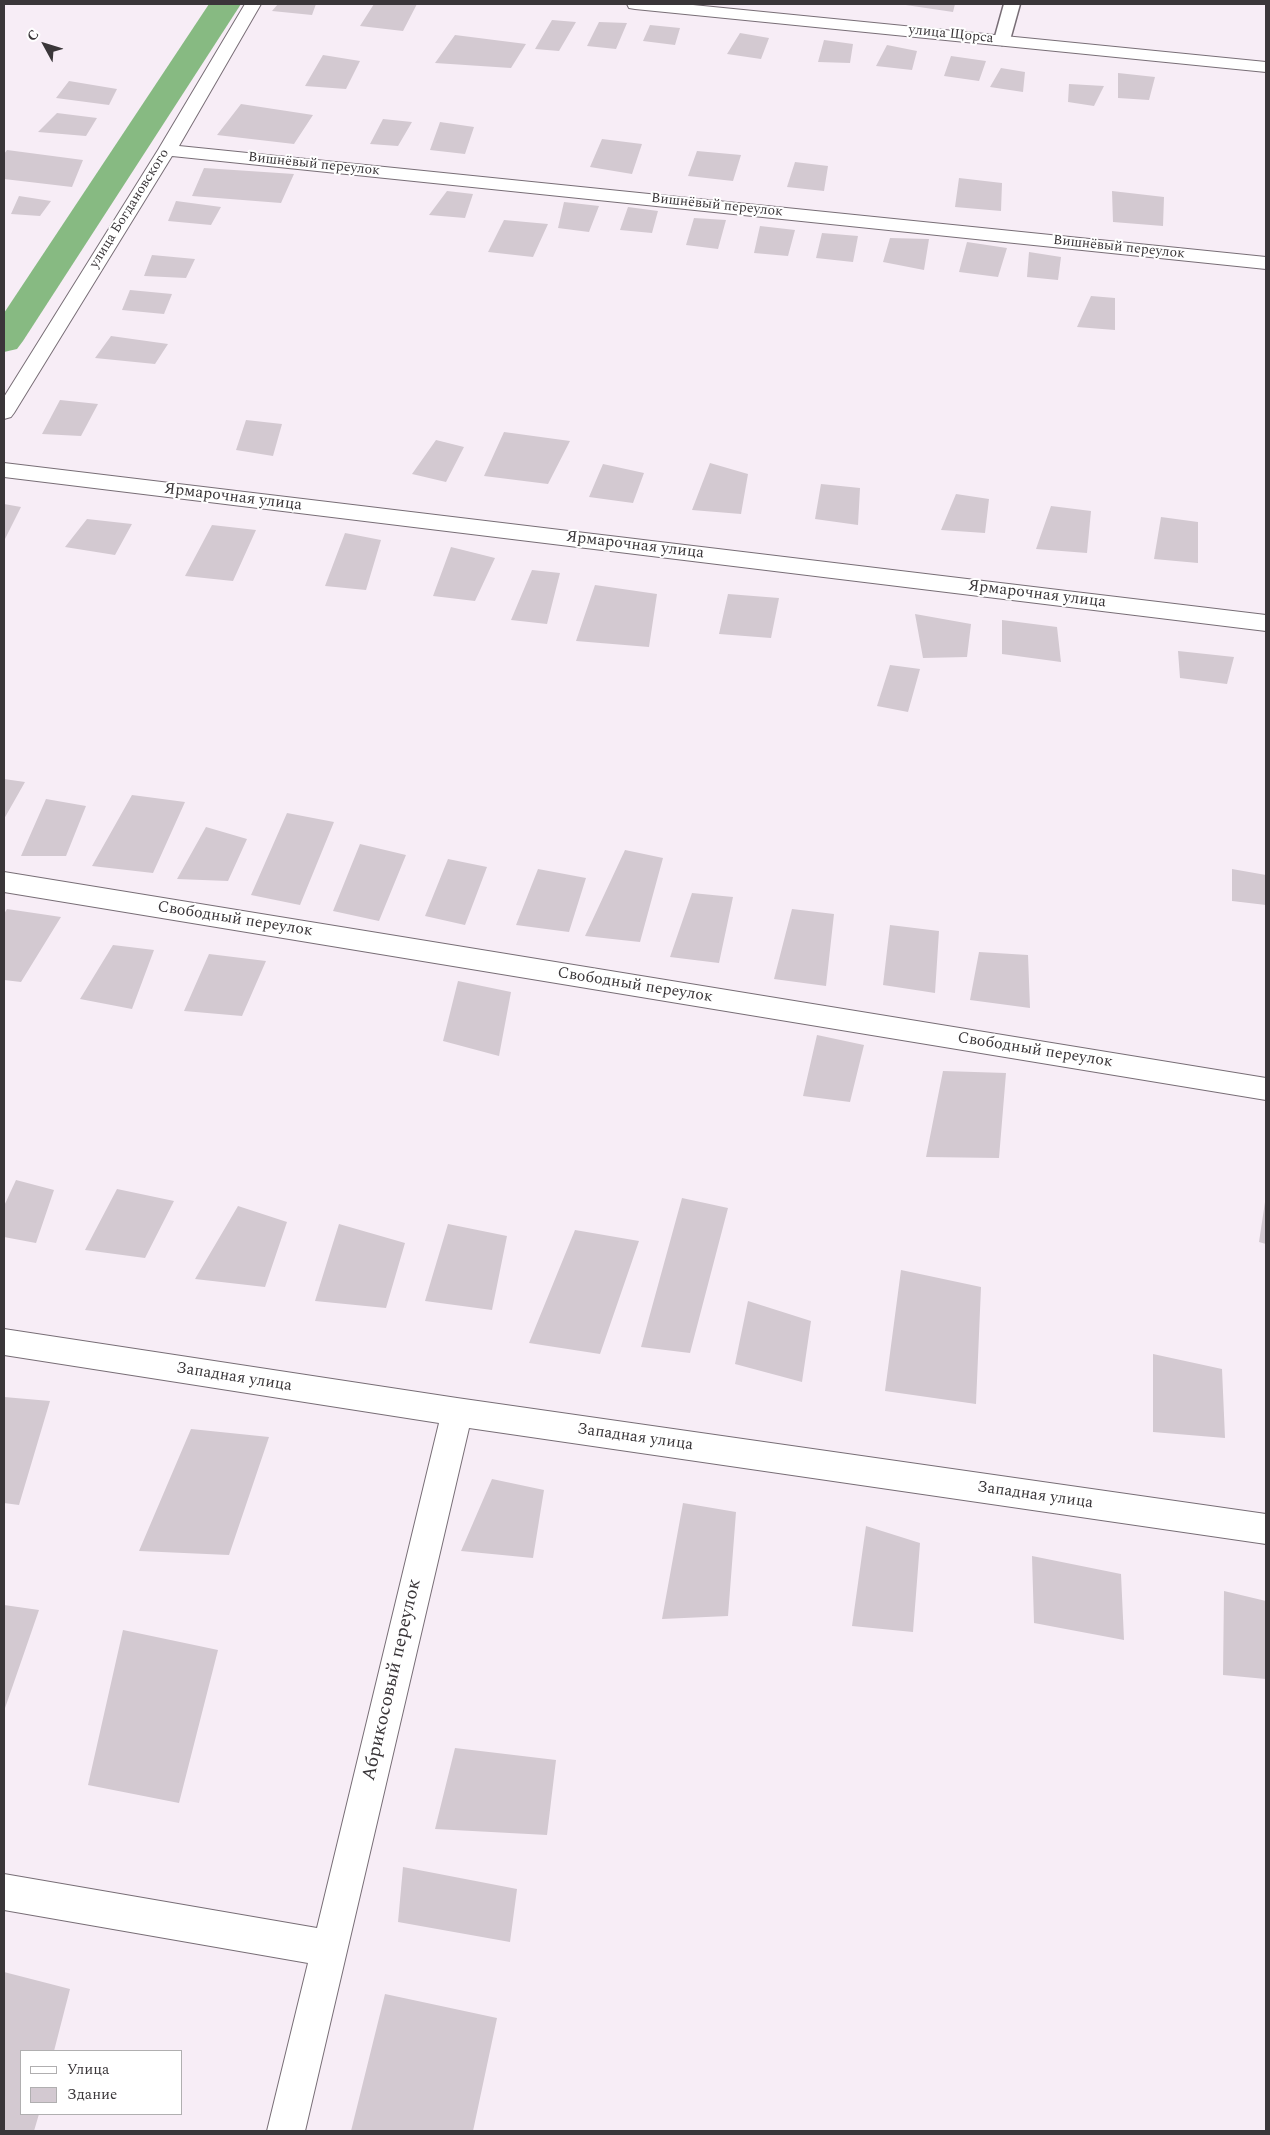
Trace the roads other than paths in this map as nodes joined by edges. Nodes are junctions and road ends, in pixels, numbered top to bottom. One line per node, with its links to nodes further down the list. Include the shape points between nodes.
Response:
1 (253, 4): 6 (street, улица Богдановского)
2 (635, 4): 4 (street, улица Щорса)
3 (1012, 4): 4 (lane)
4 (1002, 40): 5 (street, улица Щорса)
5 (1266, 67)
6 (167, 150): 7 (street, Вишнёвый переулок); 8 (street, улица Богдановского)
7 (1266, 263)
8 (4, 413)
9 (4, 470): 10 (street, Ярмарочная улица)
10 (1266, 623)
11 (4, 882): 12 (street, Свободный переулок)
12 (1266, 1089)
13 (4, 1342): 14 (street, Западная улица)
14 (457, 1412): 15 (street, Западная улица); 17 (street, Абрикосовый переулок)
15 (1266, 1529)
16 (4, 1892): 17 (street)
17 (330, 1949): 18 (street, Абрикосовый переулок)
18 (286, 2131)

